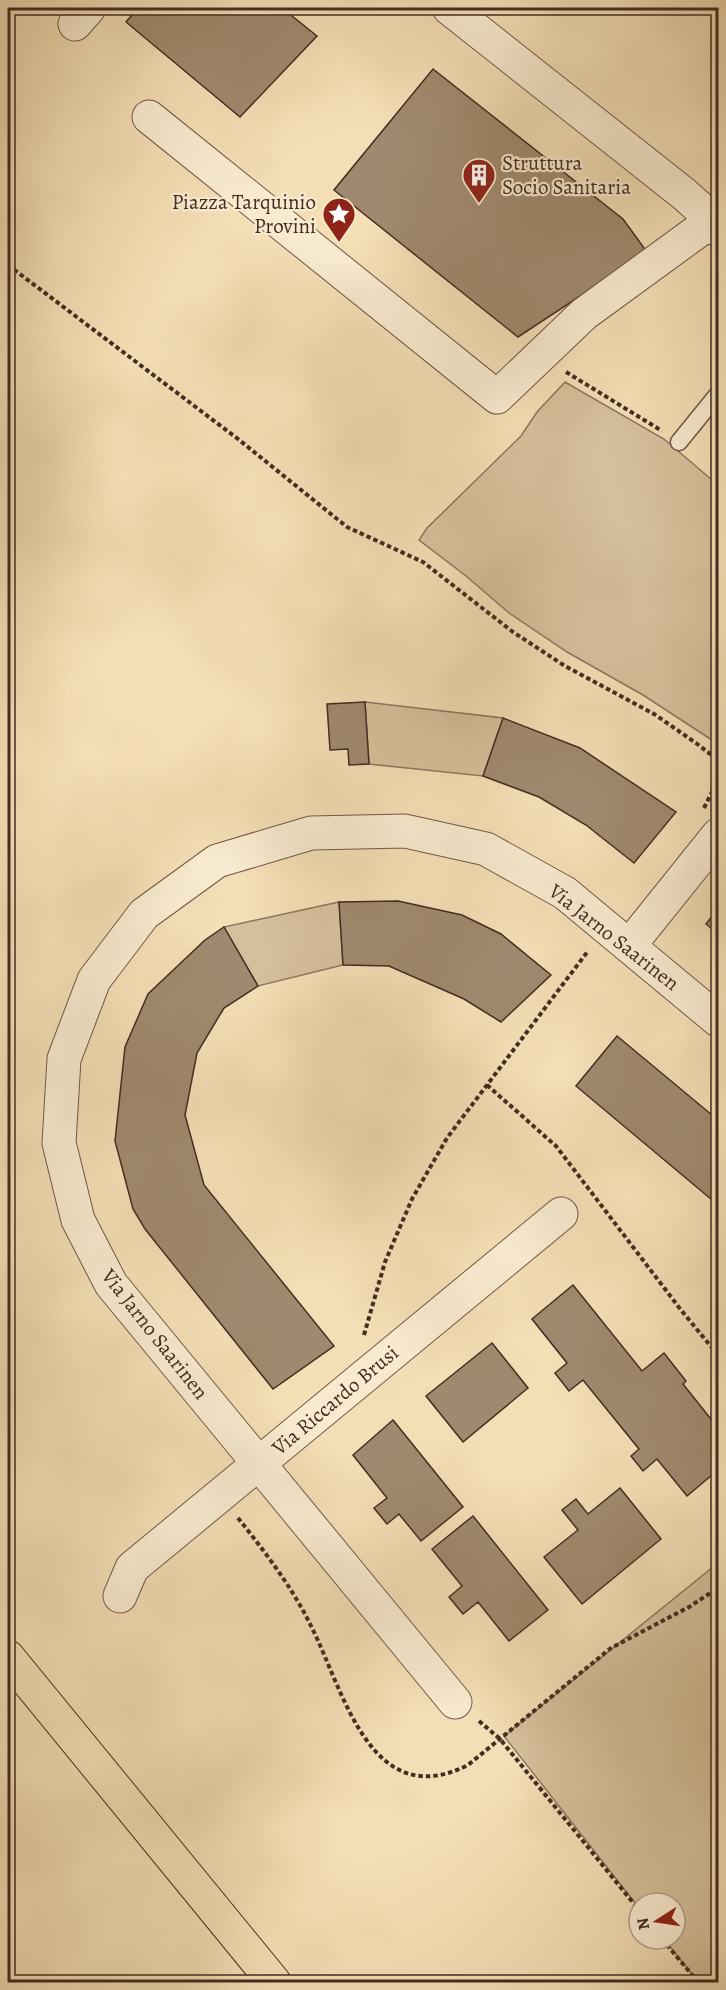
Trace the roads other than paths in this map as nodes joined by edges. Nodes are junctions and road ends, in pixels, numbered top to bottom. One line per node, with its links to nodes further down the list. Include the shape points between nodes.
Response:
1 (449, 8): 3 (street)
2 (149, 117): 3 (street, via 497,397 584,314)
3 (717, 224)
4 (718, 394): 5 (lane)
5 (679, 442)
6 (711, 822): 7 (street)
7 (617, 936): 8 (street, Via Jarno Saarinen); 10 (street, Via Jarno Saarinen, via 565,893 486,849 405,831 311,833 217,861 144,914 94,980 64,1059 59,1143 78,1220 111,1284)
8 (718, 1020)
9 (561, 1214): 10 (street, Via Riccardo Brusi)
10 (258, 1464): 11 (street, Via Riccardo Brusi, via 132,1568); 14 (street, Via Jarno Saarinen)
11 (120, 1596)
12 (8, 1657): 13 (main road)
13 (22, 1685): 15 (main road)
14 (456, 1702)
15 (274, 1983)

